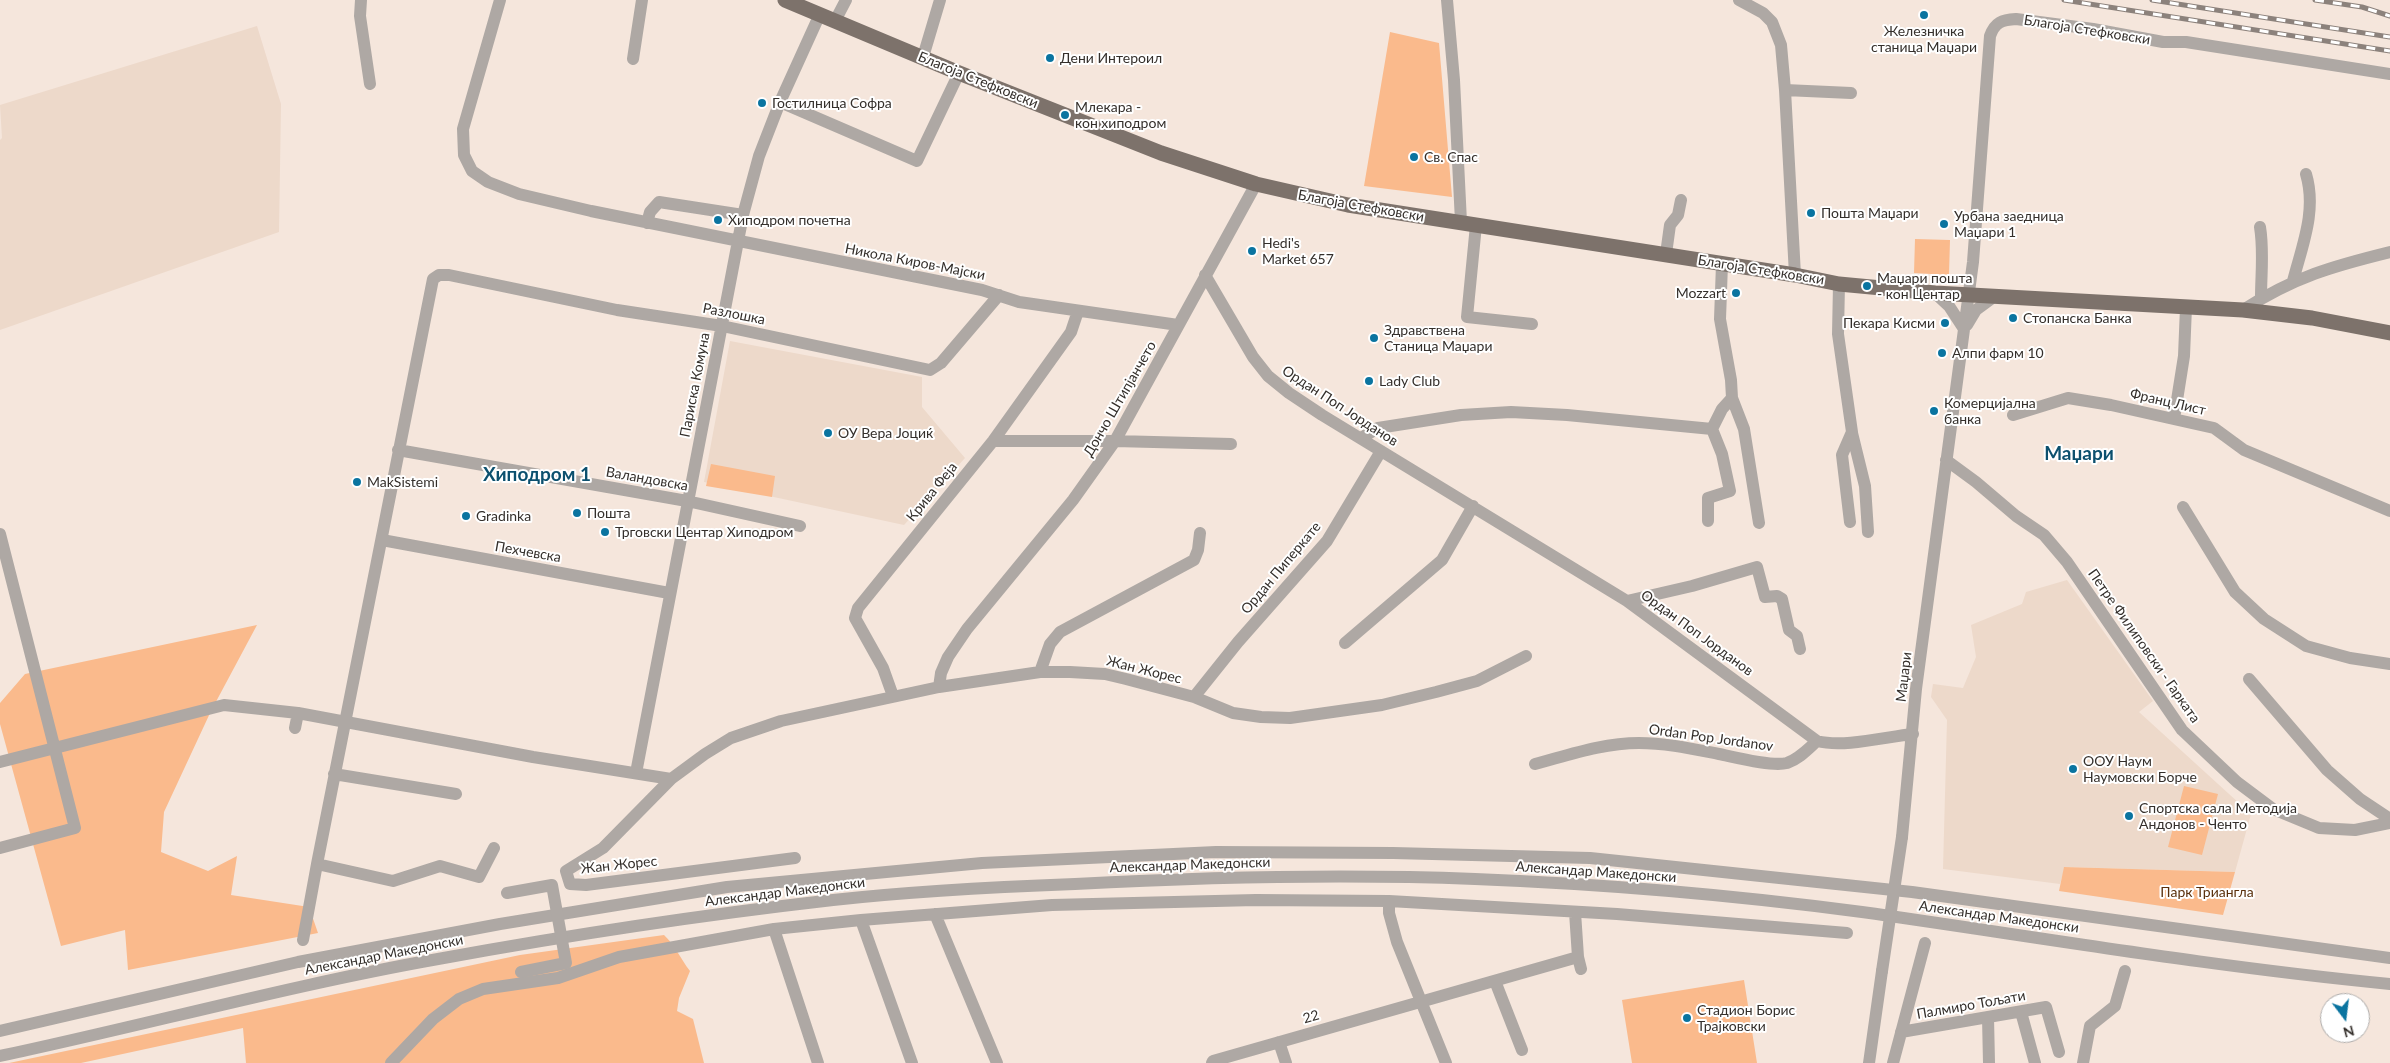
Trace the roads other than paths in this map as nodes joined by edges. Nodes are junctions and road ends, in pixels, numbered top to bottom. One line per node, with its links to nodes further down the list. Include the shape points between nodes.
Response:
1 (361, 0): 15 (street, via 360,16)
2 (500, 0): 24 (street, Никола Киров-Мајски, via 463,129 464,156 472,171 488,182 519,194)
3 (642, 0): 12 (street)
4 (785, 0): 9 (main road, Благоја Стефковски)
5 (846, 0): 10 (street)
6 (940, 0): 11 (street)
7 (1447, 0): 23 (street)
8 (1739, 0): 16 (street, via 1772,22 1781,45)
9 (820, 14): 10 (main road, Благоја Стефковски); 18 (street, Париска Комуна)
10 (835, 21): 11 (main road, Благоја Стефковски)
11 (923, 57): 13 (main road, Благоја Стефковски)
12 (633, 59)
13 (959, 73): 18 (street, via 917,161); 20 (main road, Благоја Стефковски, via 1124,139)
14 (2390, 74): 37 (street, Благоја Стефковски, via 2186,42 2163,42 2084,28 2003,20 1993,27 1990,36)
15 (370, 84)
16 (1785, 90): 17 (street); 32 (street)
17 (1851, 93)
18 (780, 102): 22 (street, Париска Комуна, via 759,156)
19 (2306, 174): 33 (street, via 2310,195 2308,229)
20 (1256, 184): 23 (main road, Благоја Стефковски, via 1324,201); 31 (street, Дончо Штипјанчето)
21 (1680, 200): 29 (street, via 1678,215 1670,225)
22 (743, 215): 24 (street, via 659,202); 27 (street, Париска Комуна)
23 (1461, 222): 25 (main road, Благоја Стефковски)
24 (647, 223): 27 (street, Никола Киров-Мајски)
25 (1476, 225): 29 (main road, Благоја Стефковски); 43 (street, via 1467,317)
26 (2260, 228): 39 (street, via 2264,248)
27 (736, 242): 36 (street, Никола Киров-Мајски); 45 (street, Париска Комуна)
28 (2390, 252): 33 (street, via 2331,267)
29 (1666, 254): 30 (main road, Благоја Стефковски)
30 (1722, 264): 32 (main road, Благоја Стефковски); 48 (street, via 1720,319)
31 (1205, 275): 44 (street, Дончо Штипјанчето); 53 (street, Ордан Поп Јорданов, via 1253,357 1268,376)
32 (1795, 275): 34 (main road, Благоја Стефковски)
33 (2293, 281): 39 (street)
34 (1839, 284): 35 (main road, Благоја Стефковски); 52 (street, via 1838,334)
35 (1935, 293): 37 (main road, Благоја Стефковски); 46 (street, via 1949,306)
36 (999, 295): 42 (street, Никола Киров-Мајски, via 1019,302); 45 (street, Разлошка, via 941,363 930,370)
37 (1968, 295): 38 (main road, Благоја Стефковски); 46 (street, Маџари)
38 (1995, 296): 40 (main road, Благоја Стефковски); 46 (street, via 1973,314)
39 (2261, 298): 41 (street)
40 (2186, 307): 41 (main road, Благоја Стефковски); 50 (street, via 2184,356)
41 (2243, 310): 47 (main road, Благоја Стефковски, via 2312,318)
42 (1078, 311): 44 (street, Никола Киров-Мајски); 54 (street, Крива Феја, via 1071,332)
43 (1532, 324)
44 (1178, 325): 55 (street, Дончо Штипјанчето)
45 (722, 326): 57 (street, Разлошка, via 617,310 444,274 433,279); 60 (street, Париска Комуна)
46 (1964, 329): 59 (street, Маџари)
47 (2390, 333)
48 (1732, 398): 51 (street); 66 (street, via 1744,429)
49 (2013, 416): 50 (street, Франц Лист, via 2068,398)
50 (2174, 419): 63 (street, Франц Лист, via 2214,428 2244,450)
51 (1712, 429): 53 (street, via 1511,412 1461,415 1378,428); 64 (street, via 1722,454 1730,492 1708,498)
52 (1852, 432): 65 (street, via 1842,455); 68 (street, via 1865,486)
53 (1361, 438): 58 (street, Ордан Поп Јорданов)
54 (993, 441): 55 (street); 81 (street, Крива Феја, via 858,608 855,618 883,668)
55 (1115, 441): 56 (street); 80 (street, Дончо Штипјанчето, via 1079,492 967,629 941,673)
56 (1231, 444)
57 (398, 450): 60 (street, Валандовска); 71 (street)
58 (1381, 451): 61 (street, Ордан Поп Јорданов); 82 (street, Ордан Пиперкате, via 1327,541)
59 (1946, 460): 86 (street, Маџари); 96 (street, Петре Филиповски - Гарката, via 2054,546 2182,730 2237,782 2273,809 2319,828 2355,830)
60 (687, 501): 67 (street, Валандовска); 72 (street, Париска Комуна)
61 (1472, 506): 73 (street, Ордан Поп Јорданов); 74 (street, via 1442,560)
62 (2183, 506): 77 (street, via 2235,592 2264,619 2306,646 2350,658)
63 (2390, 511)
64 (1708, 521)
65 (1850, 522)
66 (1759, 523)
67 (800, 526)
68 (1868, 532)
69 (1200, 533): 78 (street, via 1194,560 1054,636)
70 (0, 534): 88 (street)
71 (382, 540): 72 (street, Пехчевска); 84 (street)
72 (669, 593): 91 (street, Париска Комуна)
73 (1627, 601): 75 (street, via 1757,567 1765,597 1782,599 1789,630 1797,636); 87 (street, Ордан Поп Јорданов)
74 (1345, 643)
75 (1800, 648)
76 (1526, 656): 82 (street, Жан Жорес, via 1477,680 1436,692 1382,705 1290,718 1233,713)
77 (2390, 664)
78 (1040, 672): 80 (street, Жан Жорес); 82 (street, Жан Жорес, via 1105,674)
79 (2249, 680): 95 (street, via 2327,770 2360,799)
80 (938, 688): 81 (street, Жан Жорес)
81 (893, 696): 93 (street, Жан Жорес, via 782,720 731,738)
82 (1194, 697)
83 (298, 713): 84 (street); 85 (street); 88 (street, via 224,705)
84 (344, 722): 91 (street, via 533,758); 92 (street)
85 (295, 728)
86 (1913, 734): 87 (street, via 1842,742); 131 (street, Маџари, bridge, via 1902,838)
87 (1817, 741): 90 (street, Ordan Pop Jordanov, via 1785,764 1640,743 1615,744)
88 (55, 748): 89 (street); 97 (street, via 75,828)
89 (0, 762)
90 (1535, 764)
91 (636, 773): 93 (street)
92 (334, 774): 94 (street); 100 (street)
93 (671, 778): 99 (street, Жан Жорес, via 603,848 566,870 570,884 586,885)
94 (456, 794)
95 (2390, 819)
96 (2390, 823)
97 (0, 848)
98 (494, 848): 100 (street, via 479,877 440,866 393,881)
99 (795, 858)
100 (317, 864): 108 (street)
101 (507, 893): 112 (street, bridge, via 552,884 566,963)
102 (1389, 901): 103 (street); 104 (street, via 1174,901 1052,905); 115 (street, via 1397,942)
103 (1575, 912): 107 (street); 113 (street, 22, via 1580,963)
104 (935, 914): 105 (street); 127 (street)
105 (861, 920): 106 (street); 126 (street)
106 (774, 928): 124 (street, via 619,957 558,978 470,993 433,1019); 125 (street)
107 (1847, 934)
108 (303, 940)
109 (1925, 943): 119 (street)
110 (2390, 958): 118 (street, Александар Македонски, via 1912,892 1590,858 1216,852 982,863 728,887 500,924 298,962)
111 (2125, 971): 135 (street, via 2115,1006 2090,1026)
112 (521, 972)
113 (1495, 981): 115 (street, 22); 121 (street)
114 (2390, 984): 123 (street, Александар Македонски, via 2245,969 1860,912 1677,893 1475,879 1326,876 1179,879 1000,887 838,900 659,922 435,959 321,982)
115 (1420, 1000): 120 (street, 22); 130 (street)
116 (2021, 1012): 117 (street, Палмиро Тољати); 122 (street, Палмиро Тољати, via 2046,1007); 134 (street)
117 (1988, 1017): 119 (street, Палмиро Тољати); 133 (street)
118 (0, 1031)
119 (1901, 1032): 132 (street)
120 (1279, 1042): 128 (street, 22, via 1213,1060); 129 (street)
121 (1522, 1050)
122 (2058, 1052)
123 (0, 1056)
124 (391, 1063)
125 (818, 1063)
126 (912, 1063)
127 (997, 1063)
128 (1212, 1063)
129 (1286, 1063)
130 (1446, 1063)
131 (1869, 1063)
132 (1893, 1063)
133 (1990, 1063)
134 (2035, 1063)
135 (2083, 1063)

